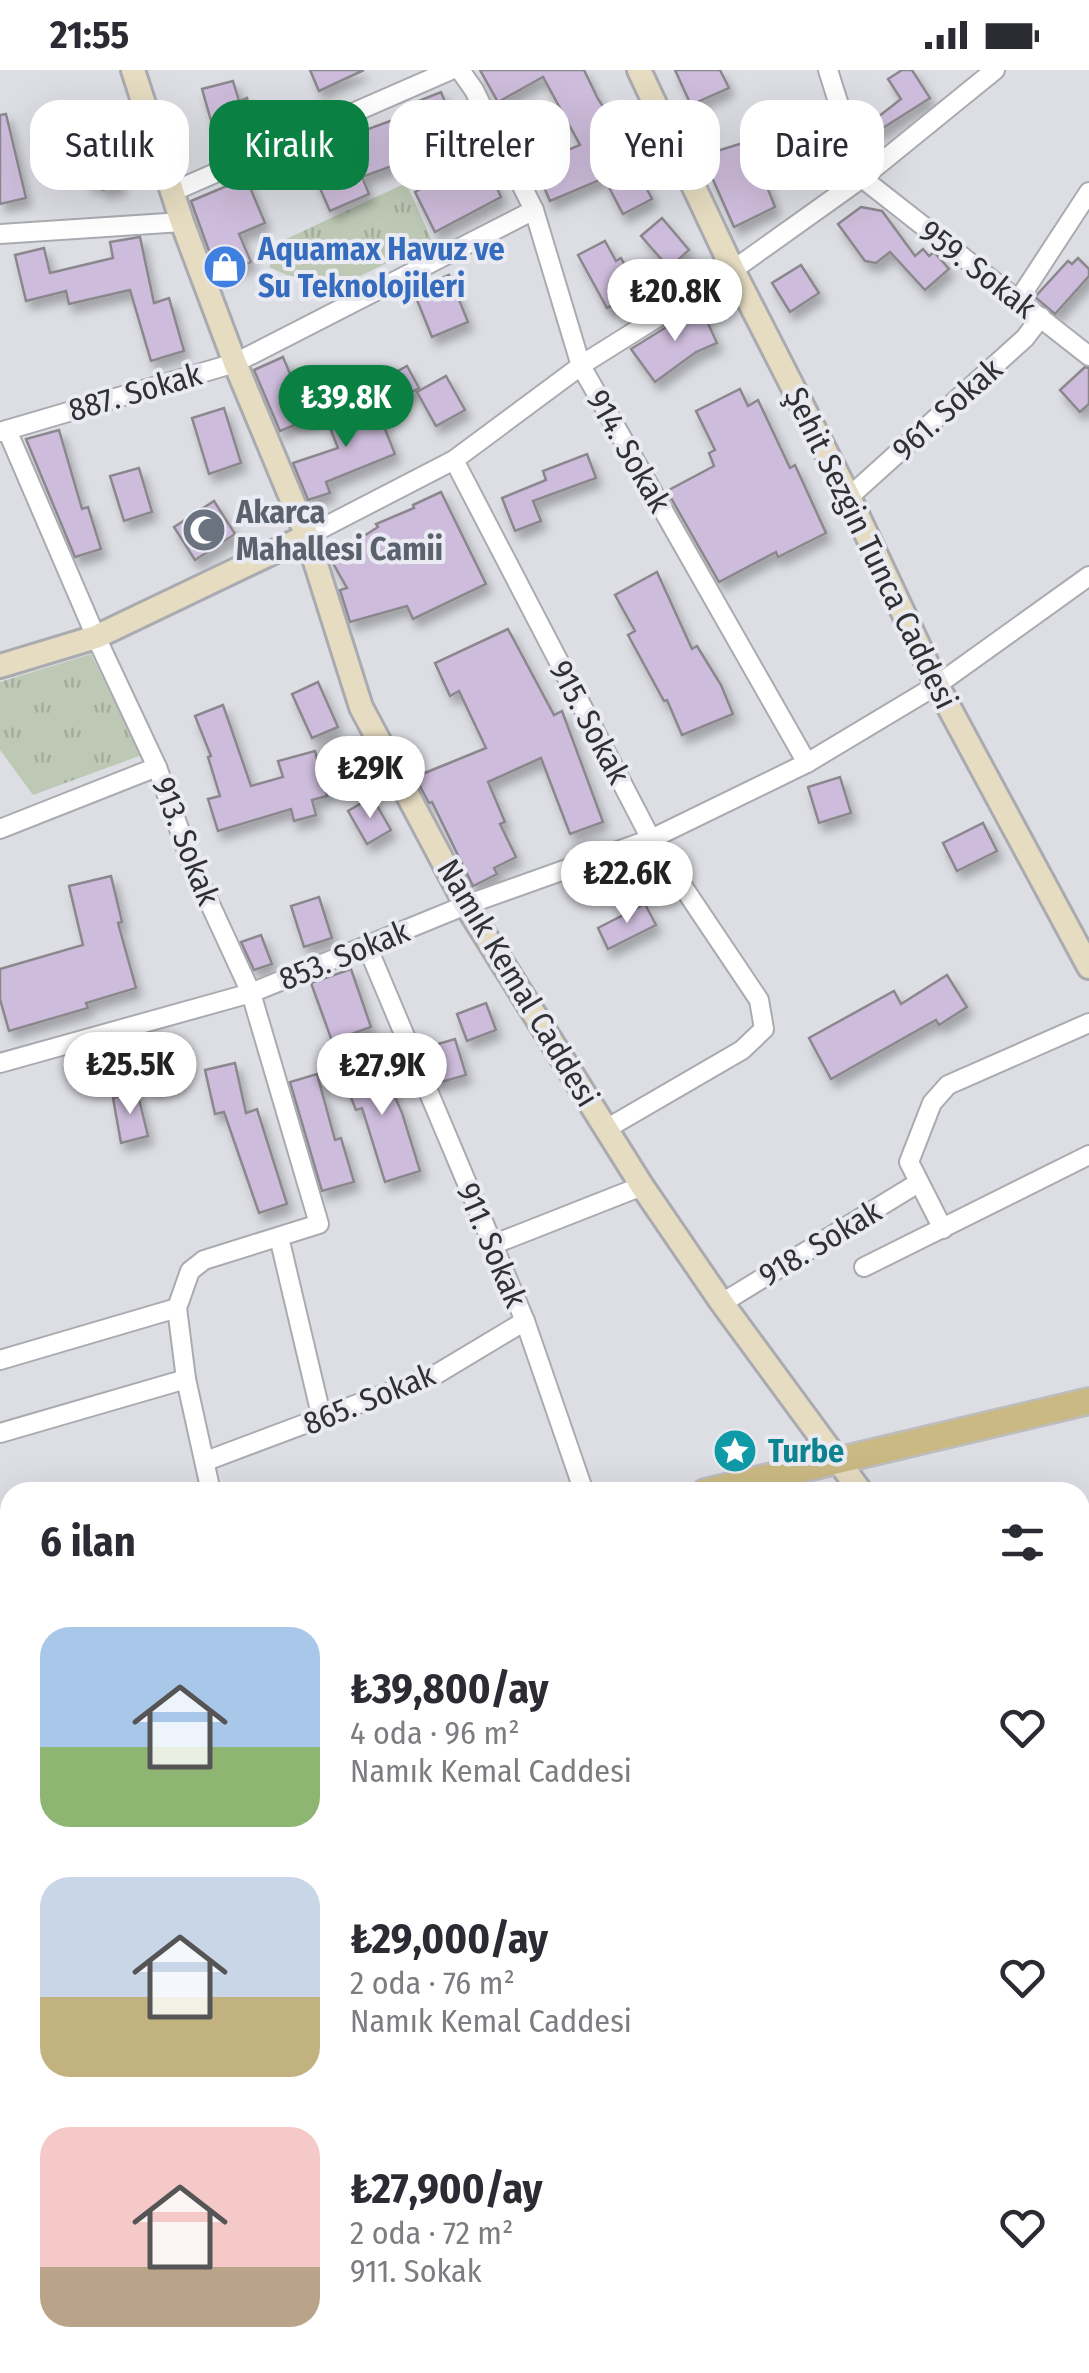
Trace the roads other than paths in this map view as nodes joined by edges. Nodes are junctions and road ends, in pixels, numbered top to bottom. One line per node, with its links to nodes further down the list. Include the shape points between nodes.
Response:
1 (133, 70): 11 (street, Namık Kemal Caddesi)
2 (451, 70): 11 (street)
3 (460, 70): 13 (street, 914. Sokak)
4 (639, 70): 16 (street, Şehit Sezgin Tunca Caddesi)
5 (828, 70): 7 (street)
6 (996, 70): 8 (street)
7 (837, 100)
8 (884, 160)
9 (845, 190): 16 (street)
10 (878, 190): 17 (street, 959. Sokak)
11 (172, 192): 14 (street, Namık Kemal Caddesi)
12 (1089, 192): 17 (street)
13 (534, 210): 20 (street, 887. Sokak); 21 (street, 914. Sokak)
14 (182, 222): 15 (street); 20 (street, Namık Kemal Caddesi)
15 (0, 234)
16 (733, 270): 21 (street); 24 (street, Şehit Sezgin Tunca Caddesi)
17 (1019, 299): 18 (street, 959. Sokak)
18 (1041, 317): 19 (street, 959. Sokak); 24 (street, 961. Sokak)
19 (1089, 356)
20 (234, 363): 22 (street, 887. Sokak); 25 (street, Namık Kemal Caddesi)
21 (581, 366): 23 (street); 30 (street, 914. Sokak)
22 (3, 431): 27 (street, 913. Sokak)
23 (454, 460): 25 (street); 33 (street, 915. Sokak)
24 (849, 498): 29 (street, Şehit Sezgin Tunca Caddesi)
25 (307, 536): 27 (street); 34 (street, Namık Kemal Caddesi, via 361,706)
26 (1089, 576): 29 (street, 853. Sokak)
27 (96, 637): 28 (street); 31 (street, 913. Sokak)
28 (0, 666)
29 (937, 686): 30 (street, 853. Sokak); 36 (street, Şehit Sezgin Tunca Caddesi)
30 (807, 763): 33 (street, 853. Sokak)
31 (157, 767): 32 (street); 37 (street, 913. Sokak, via 192,865)
32 (0, 829)
33 (652, 839): 34 (street, 853. Sokak); 40 (street, 915. Sokak, via 759,1000 764,1029 742,1050)
34 (466, 905): 35 (street, 853. Sokak); 40 (street, Namık Kemal Caddesi)
35 (366, 946): 37 (street, 853. Sokak); 46 (street, 911. Sokak)
36 (1089, 967)
37 (251, 993): 39 (street, 853. Sokak); 45 (street, 913. Sokak, via 319,1224)
38 (1089, 1022): 42 (street, 918. Sokak, via 948,1085 932,1103 909,1162)
39 (0, 1063)
40 (606, 1129): 43 (street, Namık Kemal Caddesi)
41 (1089, 1155): 44 (street, 918. Sokak)
42 (918, 1183): 44 (street, 918. Sokak); 48 (street, 918. Sokak)
43 (642, 1186): 46 (street); 48 (street, Namık Kemal Caddesi)
44 (943, 1230): 47 (street, 918. Sokak)
45 (279, 1237): 49 (street, 913. Sokak, via 204,1260 190,1271); 54 (street)
46 (492, 1245): 50 (street, 911. Sokak)
47 (864, 1267)
48 (722, 1303): 56 (street, Namık Kemal Caddesi)
49 (177, 1308): 51 (street); 52 (street)
50 (525, 1321): 54 (street, 865. Sokak, via 435,1375); 59 (street, 911. Sokak)
51 (0, 1360)
52 (186, 1379): 55 (street); 57 (street)
53 (1089, 1401): 56 (main road)
54 (322, 1419): 57 (street, 865. Sokak)
55 (0, 1433)
56 (838, 1460): 60 (main road); 61 (street, Namık Kemal Caddesi)
57 (206, 1461): 58 (street)
58 (209, 1482)
59 (581, 1482)
60 (753, 1482)
61 (854, 1482)

